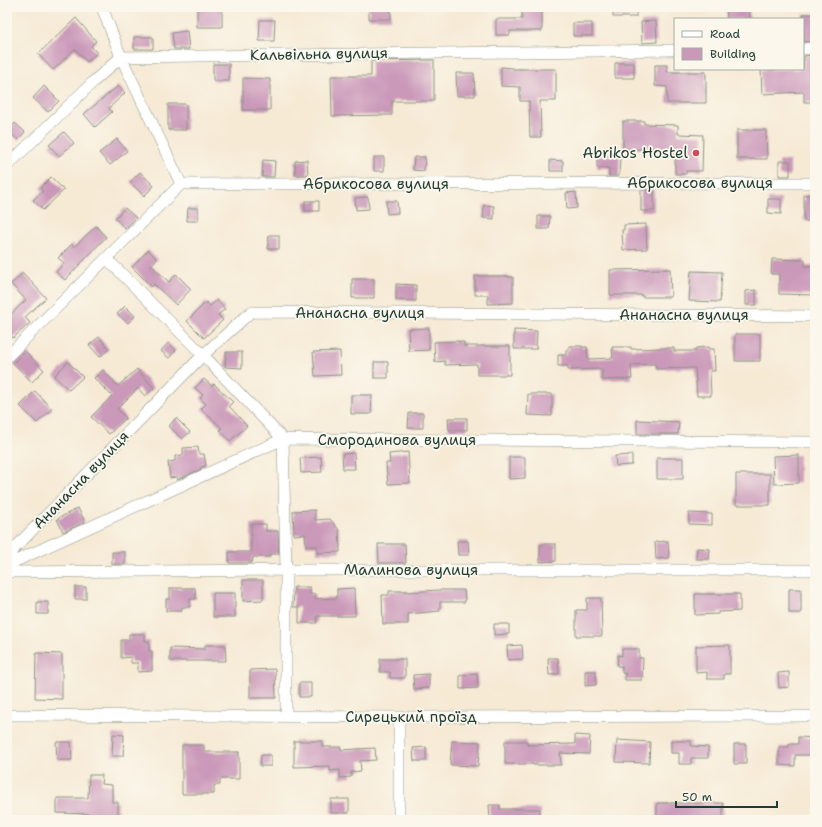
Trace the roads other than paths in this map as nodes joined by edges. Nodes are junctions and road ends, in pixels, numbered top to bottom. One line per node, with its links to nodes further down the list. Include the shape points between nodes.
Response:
1 (102, 7): 5 (street)
2 (815, 48): 3 (street)
3 (804, 49)
4 (674, 50): 5 (street, Кальвільна вулиця)
5 (121, 57): 6 (street); 8 (street)
6 (7, 166)
7 (815, 183): 8 (street, Абрикосова вулиця)
8 (181, 184): 9 (street)
9 (106, 258): 11 (street); 12 (street)
10 (815, 316): 11 (street, Ананасна вулиця, via 251,312)
11 (204, 355): 13 (street); 15 (street, Ананасна вулиця)
12 (7, 357)
13 (283, 439): 14 (street, Смородинова вулиця); 16 (street, Смородинова вулиця); 17 (street)
14 (815, 442)
15 (7, 556)
16 (7, 565)
17 (286, 570): 18 (street, Малинова вулиця); 19 (street, Малинова вулиця); 21 (street)
18 (815, 570)
19 (7, 572)
20 (7, 715): 21 (street, Сирецький проїзд)
21 (286, 716): 23 (street, Сирецький проїзд)
22 (815, 716): 23 (street, Сирецький проїзд)
23 (399, 717): 24 (street)
24 (399, 820)

